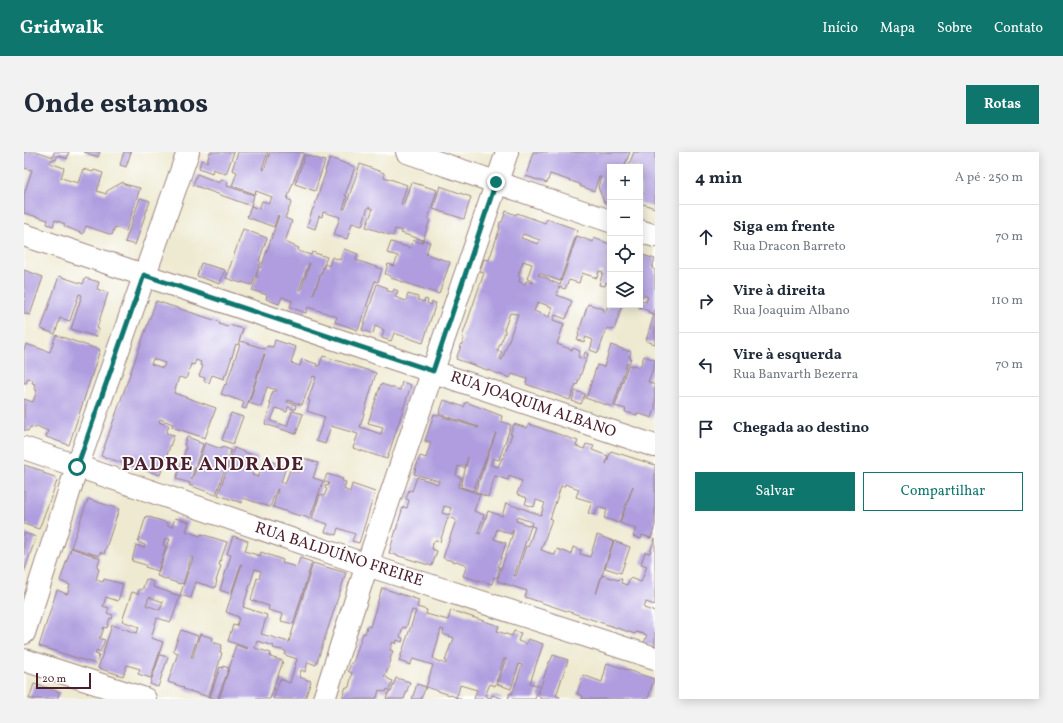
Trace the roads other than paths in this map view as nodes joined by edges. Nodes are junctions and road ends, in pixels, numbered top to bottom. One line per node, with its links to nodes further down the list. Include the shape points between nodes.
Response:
1 (188, 152): 9 (street)
2 (408, 152): 4 (street)
3 (507, 152): 4 (street)
4 (496, 182): 5 (street); 10 (street)
5 (607, 220)
6 (643, 232): 8 (street)
7 (24, 235): 9 (street, RUA JOAQUIM ALBANO)
8 (655, 236)
9 (144, 275): 10 (street, RUA JOAQUIM ALBANO); 13 (street)
10 (433, 371): 11 (street, RUA JOAQUIM ALBANO); 14 (street)
11 (655, 446)
12 (24, 448): 13 (street, RUA BALDUÍNO FREIRE)
13 (77, 467): 14 (street, RUA BALDUÍNO FREIRE); 15 (street)
14 (367, 565): 16 (street, RUA BALDUÍNO FREIRE); 19 (street)
15 (24, 633)
16 (655, 658)
17 (24, 660): 18 (street)
18 (145, 699)
19 (324, 699)

